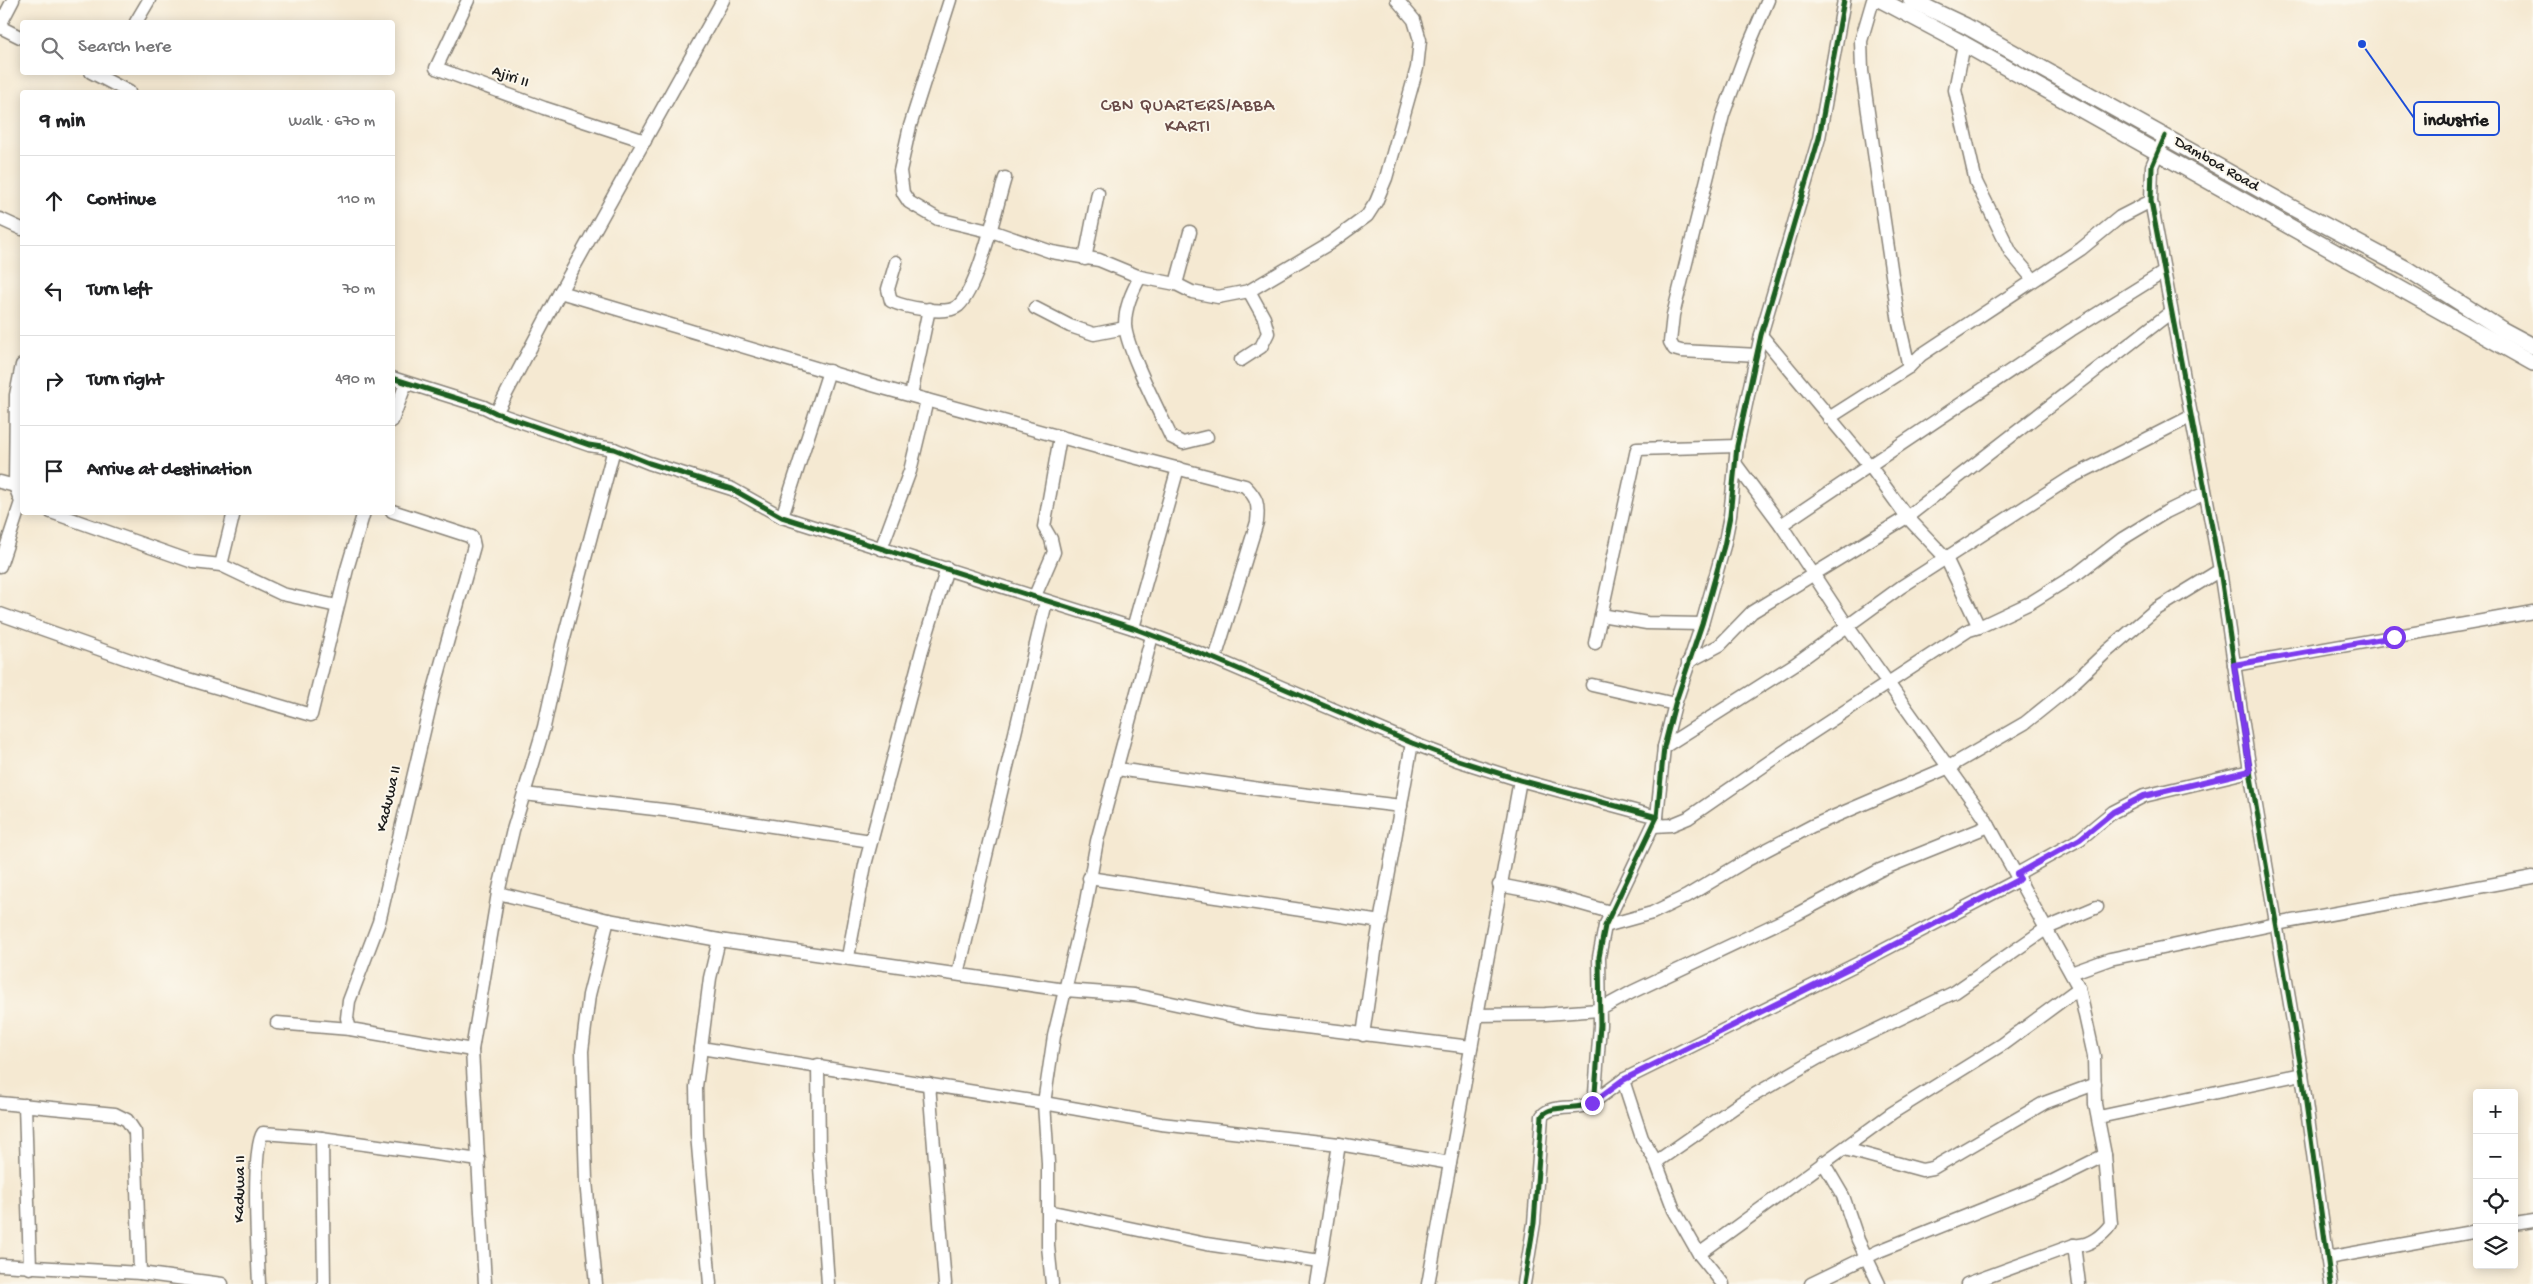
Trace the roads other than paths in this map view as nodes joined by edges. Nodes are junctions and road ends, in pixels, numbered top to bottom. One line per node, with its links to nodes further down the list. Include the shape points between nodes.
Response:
1 (13, 0): 13 (street)
2 (149, 0): 12 (street)
3 (468, 0): 19 (street, Ajiri II, via 436,68 544,108)
4 (722, 0): 19 (street)
5 (950, 0): 28 (street, via 910,126 900,171 902,193 909,202 938,219)
6 (1397, 0): 36 (street, via 1414,20 1420,40 1417,68 1386,178 1376,202 1367,216 1338,238)
7 (1768, 0): 45 (street, via 1723,114 1673,315 1670,342 1674,349 1681,351)
8 (1844, 0): 42 (street, via 1819,138)
9 (1873, 0): 48 (street, via 1861,41 1862,71 1899,323)
10 (1881, 0): 15 (main road, Damboa Road)
11 (1911, 0): 18 (main road, Damboa Road, via 1966,26)
12 (137, 20)
13 (0, 26): 14 (street)
14 (20, 37)
15 (1964, 44): 20 (main road, Damboa Road); 34 (street, via 1955,90 1976,182 2011,253)
16 (105, 76): 17 (street)
17 (126, 90)
18 (2165, 136): 20 (street); 24 (main road, Damboa Road)
19 (645, 140): 37 (street)
20 (2158, 152): 23 (street, via 2152,166); 26 (main road, Damboa Road)
21 (1004, 178): 28 (street)
22 (1098, 193): 30 (street)
23 (2151, 201): 32 (street); 34 (street, via 2120,217 2081,249)
24 (2291, 207): 26 (main road); 43 (main road, Damboa Road, via 2407,269)
25 (0, 219): 27 (street)
26 (2284, 224): 43 (main road, Damboa Road)
27 (20, 228)
28 (989, 231): 30 (street, via 1052,252); 39 (street, via 967,294 957,307 944,311)
29 (1190, 232): 35 (street)
30 (1085, 258): 33 (street, via 1099,260)
31 (896, 262): 39 (street, via 888,289 891,300 901,305)
32 (2164, 272): 40 (street); 64 (street, via 2071,330)
33 (1140, 277): 35 (street); 41 (street, via 1130,296)
34 (2033, 280): 48 (street, via 1921,355)
35 (1176, 284): 36 (street, via 1192,292 1218,297)
36 (1249, 291): 46 (street, via 1264,318 1268,333 1261,347)
37 (560, 292): 49 (street); 56 (street)
38 (1035, 308): 41 (street, via 1094,334)
39 (929, 309): 52 (street)
40 (2171, 312): 57 (street); 76 (street)
41 (1125, 328): 60 (street, via 1171,436 1183,443)
42 (1761, 335): 45 (street); 58 (street)
43 (2500, 336): 44 (main road, Damboa Road); 47 (main road, Damboa Road)
44 (2533, 346)
45 (1758, 355): 61 (street)
46 (1241, 360)
47 (2533, 363)
48 (1909, 367): 58 (street)
49 (829, 371): 52 (street); 75 (street)
50 (395, 379): 51 (street)
51 (406, 383): 55 (street); 56 (street)
52 (911, 395): 54 (street)
53 (19, 396): 67 (street)
54 (927, 400): 59 (street); 78 (street, via 910,471)
55 (395, 413)
56 (496, 413): 62 (street, via 589,445)
57 (2192, 416): 68 (street); 79 (street, via 2070,478)
58 (1829, 418): 64 (street)
59 (1060, 437): 65 (street); 85 (street, via 1044,527 1054,552)
60 (1208, 437)
61 (1737, 446): 63 (street); 89 (street, via 1637,449)
62 (614, 449): 75 (street, via 732,489); 108 (street)
63 (1735, 463): 77 (street); 90 (street, via 1724,546)
64 (1870, 466): 76 (street); 77 (street)
65 (1178, 468): 93 (street); 96 (street, via 1244,486 1256,497 1259,506)
66 (0, 482): 67 (street)
67 (15, 486): 69 (street)
68 (2205, 493): 83 (street); 92 (street, via 2122,539 2078,573 2030,603)
69 (20, 497)
70 (20, 508): 81 (street)
71 (395, 512): 134 (street, Kaduwa II, via 472,537 474,546 433,693 379,922 349,1001 347,1018)
72 (60, 515): 80 (street, via 193,562)
73 (233, 515): 80 (street)
74 (363, 515): 86 (street)
75 (782, 517): 78 (street)
76 (1907, 517): 79 (street); 84 (street)
77 (1780, 526): 84 (street)
78 (881, 549): 82 (street)
79 (1946, 558): 91 (street); 92 (street)
80 (221, 564): 86 (street, via 282,594)
81 (0, 566)
82 (947, 568): 85 (street); 112 (street)
83 (2220, 570): 98 (street); 104 (street, via 2155,610 2025,723)
84 (1813, 573): 91 (street); 97 (street, via 1752,612 1720,646)
85 (1040, 600): 93 (street); 128 (street)
86 (338, 606): 88 (street, via 311,715 164,672)
87 (2533, 612): 98 (street)
88 (0, 614)
89 (1601, 615): 90 (street, via 1647,623); 95 (street)
90 (1702, 624): 97 (street)
91 (1848, 627): 99 (street); 103 (street)
92 (1979, 627): 99 (street, via 1969,630)
93 (1133, 628): 94 (street)
94 (1152, 636): 96 (street); 105 (street)
95 (1595, 643)
96 (1215, 659): 102 (street)
97 (1688, 662): 101 (street)
98 (2234, 665): 106 (street)
99 (1888, 684): 104 (street); 110 (street, via 1688,818 1671,825)
100 (1592, 685): 101 (street)
101 (1675, 704): 103 (street)
102 (1412, 743): 107 (street); 109 (street)
103 (1664, 747): 110 (street)
104 (1948, 768): 111 (street); 123 (street, via 1812,826 1652,913)
105 (1117, 769): 109 (street); 115 (street)
106 (2250, 771): 113 (street, via 2144,796 2113,812 2080,839); 122 (street)
107 (1520, 780): 110 (street); 116 (street)
108 (524, 794): 112 (street, via 672,811); 117 (street)
109 (1401, 806): 121 (street)
110 (1656, 822): 119 (street)
111 (1989, 826): 113 (street); 131 (street, via 1880,870)
112 (871, 841): 126 (street)
113 (2019, 877): 124 (street); 141 (street, via 1863,961)
114 (2533, 877): 122 (street)
115 (1089, 878): 121 (street); 130 (street)
116 (1499, 885): 119 (street); 132 (street)
117 (498, 893): 120 (street); 138 (street)
118 (2097, 907): 124 (street)
119 (1610, 912): 123 (street)
120 (608, 920): 125 (street); 173 (street, via 589,995 582,1051 586,1181)
121 (1381, 922): 135 (street)
122 (2276, 924): 127 (street, via 2110,959); 140 (street)
123 (1605, 926): 131 (street, via 1599,957)
124 (2047, 928): 127 (street); 154 (street, via 1955,992 1818,1058 1742,1102)
125 (720, 940): 126 (street); 137 (street, via 710,978)
126 (848, 957): 128 (street)
127 (2071, 973): 129 (street)
128 (958, 974): 130 (street)
129 (2079, 988): 143 (street, via 2094,1056); 151 (street, via 2010,1039 1892,1113)
130 (1065, 990): 135 (street, via 1134,995 1256,1021); 145 (street)
131 (1599, 1010): 132 (street); 146 (street)
132 (1478, 1015): 136 (street)
133 (277, 1023): 134 (street)
134 (350, 1029): 138 (street)
135 (1363, 1035): 136 (street)
136 (1471, 1047): 156 (street)
137 (701, 1048): 139 (street); 174 (street, via 696,1087 696,1134)
138 (472, 1050): 153 (street)
139 (818, 1065): 142 (street); 175 (street)
140 (2302, 1074): 148 (street); 164 (street)
141 (1623, 1080): 146 (street); 154 (street, via 1642,1138)
142 (929, 1084): 145 (street); 176 (street)
143 (2095, 1084): 148 (street); 151 (street, via 2044,1103 1933,1168 1922,1170)
144 (0, 1103): 147 (street)
145 (1044, 1103): 150 (street, via 1161,1124); 157 (street)
146 (1592, 1103): 180 (street, via 1584,1108 1551,1110 1542,1116 1534,1223)
147 (25, 1105): 167 (street); 168 (street, via 115,1114 127,1120 135,1132)
148 (2099, 1117): 152 (street)
149 (322, 1138): 153 (street, Kaduwa II); 170 (street, Kaduwa II, via 268,1132 260,1137 257,1183); 171 (street)
150 (1339, 1144): 156 (street); 165 (street)
151 (1845, 1149): 155 (street)
152 (2105, 1155): 161 (street, via 2111,1224 2103,1236 2080,1246); 163 (street, via 2051,1182)
153 (479, 1160): 172 (street)
154 (1656, 1162): 162 (street, via 1674,1210)
155 (1823, 1162): 162 (street); 163 (street, via 1843,1196 1858,1240)
156 (1450, 1163): 179 (street)
157 (1048, 1211): 165 (street, via 1206,1244); 177 (street)
158 (2533, 1221): 159 (street)
159 (2518, 1223)
160 (2473, 1232): 164 (street)
161 (2074, 1245): 184 (street); 185 (street)
162 (1699, 1254): 181 (street)
163 (1868, 1258): 182 (street); 183 (street)
164 (2327, 1258): 186 (street)
165 (1320, 1261): 178 (street)
166 (0, 1265): 167 (street)
167 (30, 1268): 168 (street)
168 (140, 1274): 169 (street)
169 (222, 1284)
170 (259, 1284)
171 (324, 1284)
172 (485, 1284)
173 (596, 1284)
174 (710, 1284)
175 (828, 1284)
176 (945, 1284)
177 (1052, 1284)
178 (1317, 1284)
179 (1428, 1284)
180 (1524, 1284)
181 (1723, 1284)
182 (1812, 1284)
183 (1878, 1284)
184 (1967, 1284)
185 (2079, 1284)
186 (2331, 1284)

